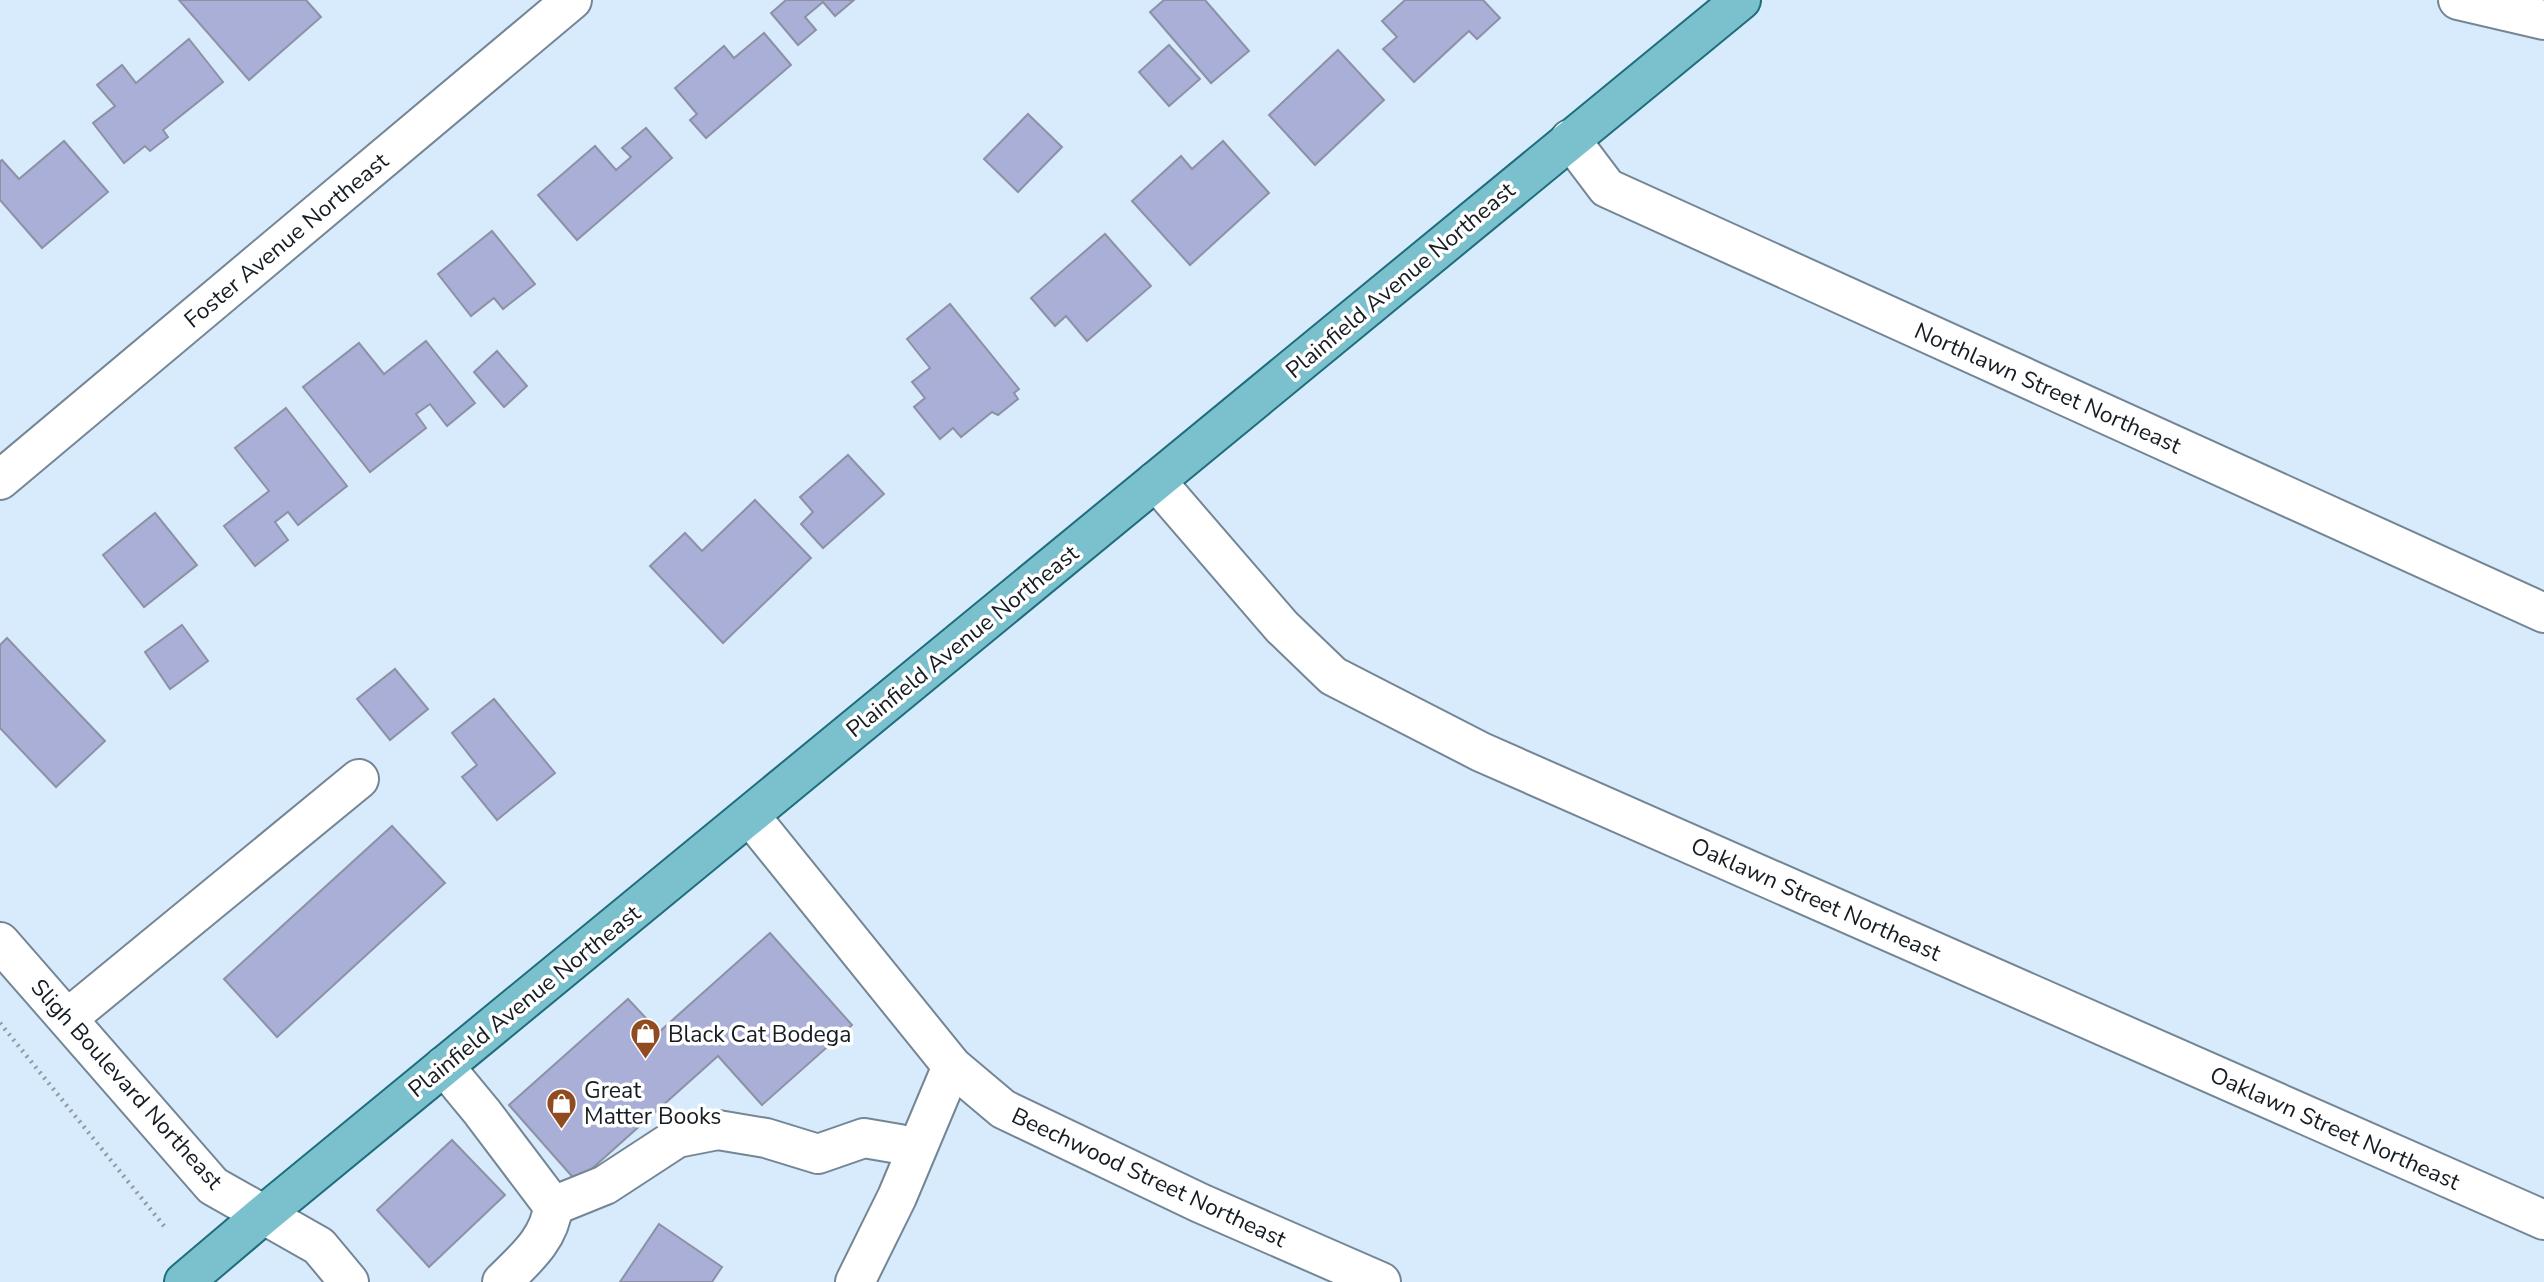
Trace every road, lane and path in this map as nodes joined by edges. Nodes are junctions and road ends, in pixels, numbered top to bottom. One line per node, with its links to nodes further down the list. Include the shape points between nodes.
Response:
1 (572, 0): 6 (street, Foster Avenue Northeast)
2 (1741, 0): 5 (main road, Plainfield Avenue Northeast)
3 (2458, 0): 4 (street)
4 (2544, 20)
5 (1570, 139): 7 (main road, Plainfield Avenue Northeast); 8 (street, Northlawn Street Northeast, via 1607,188)
6 (0, 480)
7 (1156, 481): 10 (main road, Plainfield Avenue Northeast); 19 (street, Oaklawn Street Northeast, via 1282,628 1333,676 1480,752)
8 (2544, 613)
9 (359, 779): 12 (street)
10 (750, 816): 14 (main road, Plainfield Avenue Northeast); 15 (street, Beechwood Street Northeast)
11 (0, 942): 12 (street, Sligh Boulevard Northeast)
12 (68, 1018): 18 (street, Sligh Boulevard Northeast, via 212,1186)
13 (0, 1023): 20 (path)
14 (444, 1066): 17 (street); 18 (main road, Plainfield Avenue Northeast)
15 (952, 1066): 16 (street); 25 (street, Beechwood Street Northeast, via 1003,1109)
16 (916, 1150): 17 (street, via 864,1138 818,1154 718,1130 677,1138 605,1185); 24 (street)
17 (553, 1206): 23 (street, via 543,1238)
18 (262, 1215): 21 (main road, Plainfield Avenue Northeast); 22 (street, Sligh Boulevard Northeast, via 319,1246)
19 (2544, 1220)
20 (164, 1226)
21 (184, 1282)
22 (349, 1282)
23 (502, 1282)
24 (855, 1282)
25 (1381, 1282)

